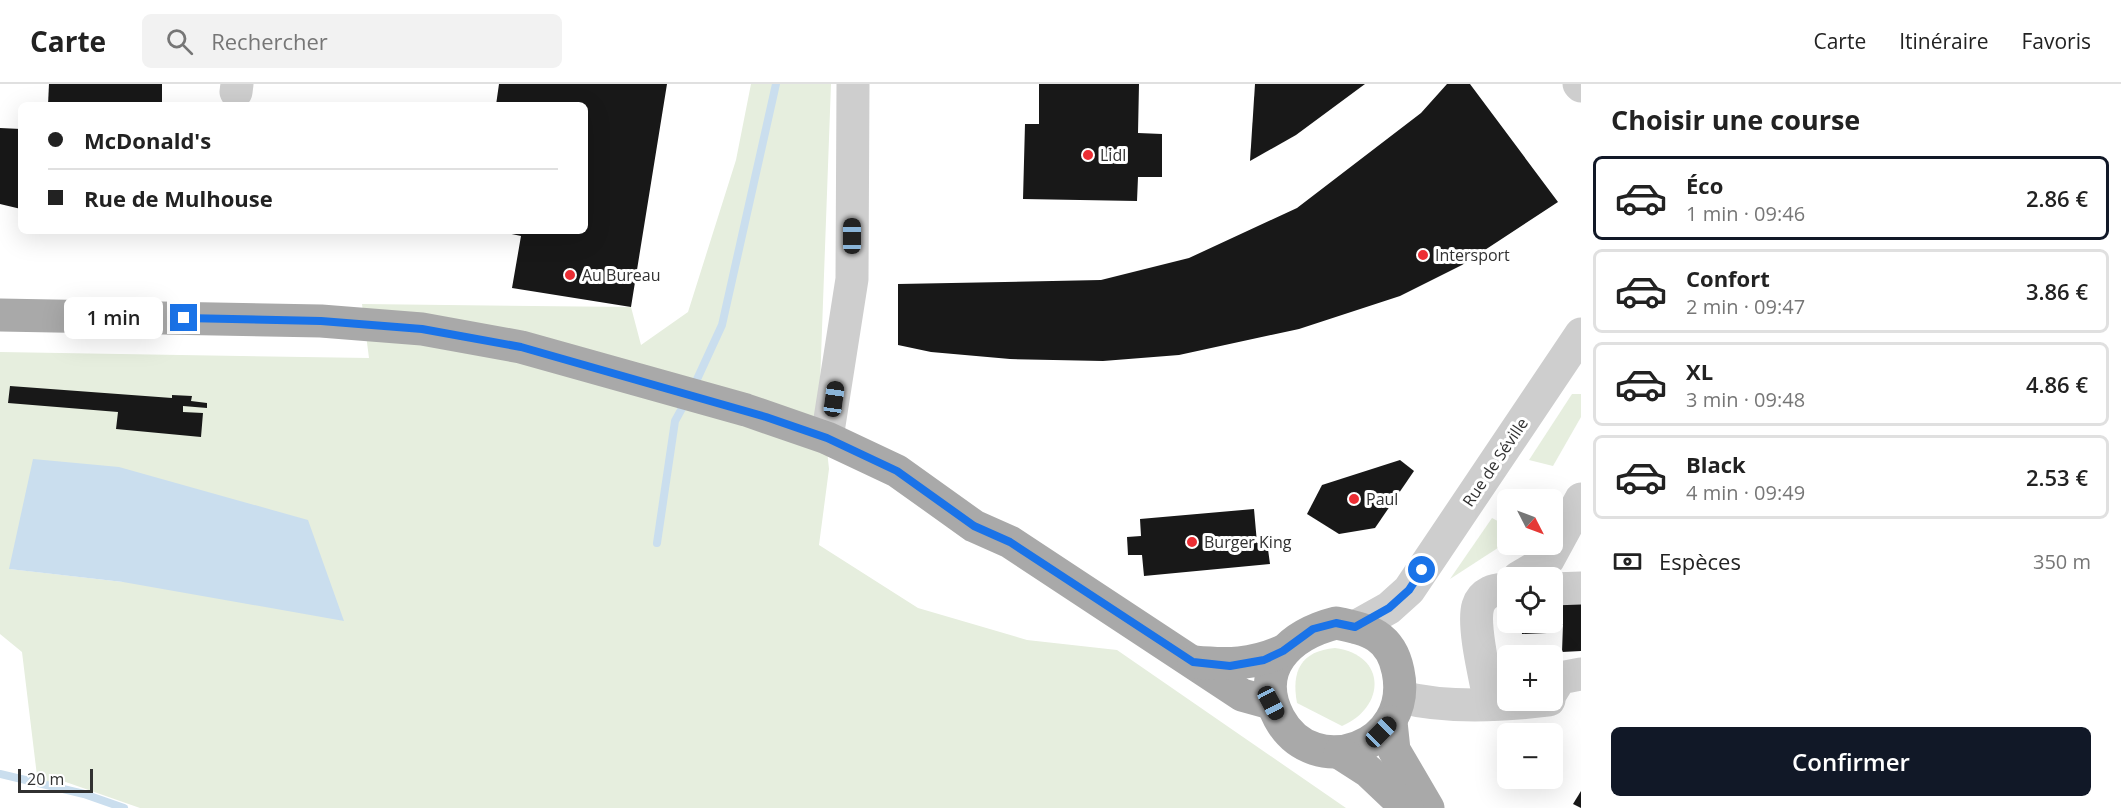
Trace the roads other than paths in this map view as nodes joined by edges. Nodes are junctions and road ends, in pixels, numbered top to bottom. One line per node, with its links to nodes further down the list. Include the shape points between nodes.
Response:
1 (853, 84): 4 (street, via 852,279)
2 (0, 315): 4 (main road, via 321,321 422,329 521,347)
3 (1576, 353): 9 (street, Rue de Séville)
4 (827, 438): 15 (main road, via 897,471 974,526 1010,542)
5 (1581, 499): 6 (street, via 1548,560)
6 (1537, 567)
7 (1581, 588): 8 (street)
8 (1563, 589)
9 (1409, 590): 11 (street, Rue de Séville, via 1389,608); 14 (street, Rue de Séville)
10 (1497, 590): 12 (street, via 1485,595 1478,606)
11 (1355, 627): 13 (main road, via 1336,623 1313,629); 14 (main road, via 1381,638)
12 (1495, 649): 18 (street)
13 (1283, 651): 15 (main road, via 1264,660 1230,666); 17 (main road, via 1269,676)
14 (1394, 652): 19 (main road)
15 (1193, 662): 17 (main road, via 1242,695)
16 (1497, 702): 18 (street)
17 (1271, 703): 20 (main road, via 1286,730 1306,745)
18 (1490, 703): 19 (street, via 1427,704)
19 (1396, 710): 20 (main road, via 1366,744); 22 (main road, via 1394,750)
20 (1340, 753): 21 (main road, via 1368,771)
21 (1407, 808)
22 (1428, 808)

